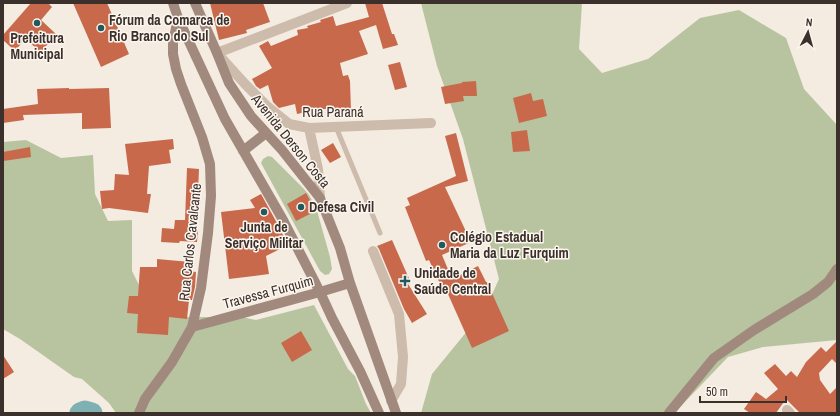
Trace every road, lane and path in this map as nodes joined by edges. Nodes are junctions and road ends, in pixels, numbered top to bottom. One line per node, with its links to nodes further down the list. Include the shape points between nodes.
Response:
1 (173, 3): 4 (main road)
2 (195, 3): 5 (main road, Avenida Derson Costa)
3 (347, 3): 5 (street)
4 (178, 18): 10 (main road, via 225,119); 17 (main road, Rua Carlos Cavalcante, via 173,43 176,69 210,164 211,196 202,288)
5 (217, 53): 8 (street, Rua Paraná, via 283,120 289,124); 9 (main road, Avenida Derson Costa, via 229,83)
6 (431, 123): 7 (street, Rua Paraná)
7 (336, 127): 8 (street, Rua Paraná); 12 (lane)
8 (309, 128): 11 (street, via 318,169)
9 (266, 133): 10 (main road); 11 (main road, Avenida Derson Costa)
10 (244, 151): 16 (main road)
11 (320, 198): 15 (main road, Avenida Derson Costa, via 340,248)
12 (380, 233)
13 (373, 251): 18 (street, via 399,314 403,357 401,384)
14 (837, 269): 22 (main road, via 828,282 813,294 714,358)
15 (350, 282): 16 (main road, Travessa Furquim); 18 (main road, Avenida Derson Costa)
16 (320, 292): 17 (main road, Travessa Furquim); 20 (main road)
17 (192, 327): 19 (main road, Rua Carlos Cavalcante, via 172,362 145,399)
18 (391, 400): 21 (main road, Avenida Derson Costa)
19 (139, 413)
20 (379, 413)
21 (396, 413)
22 (669, 413)

